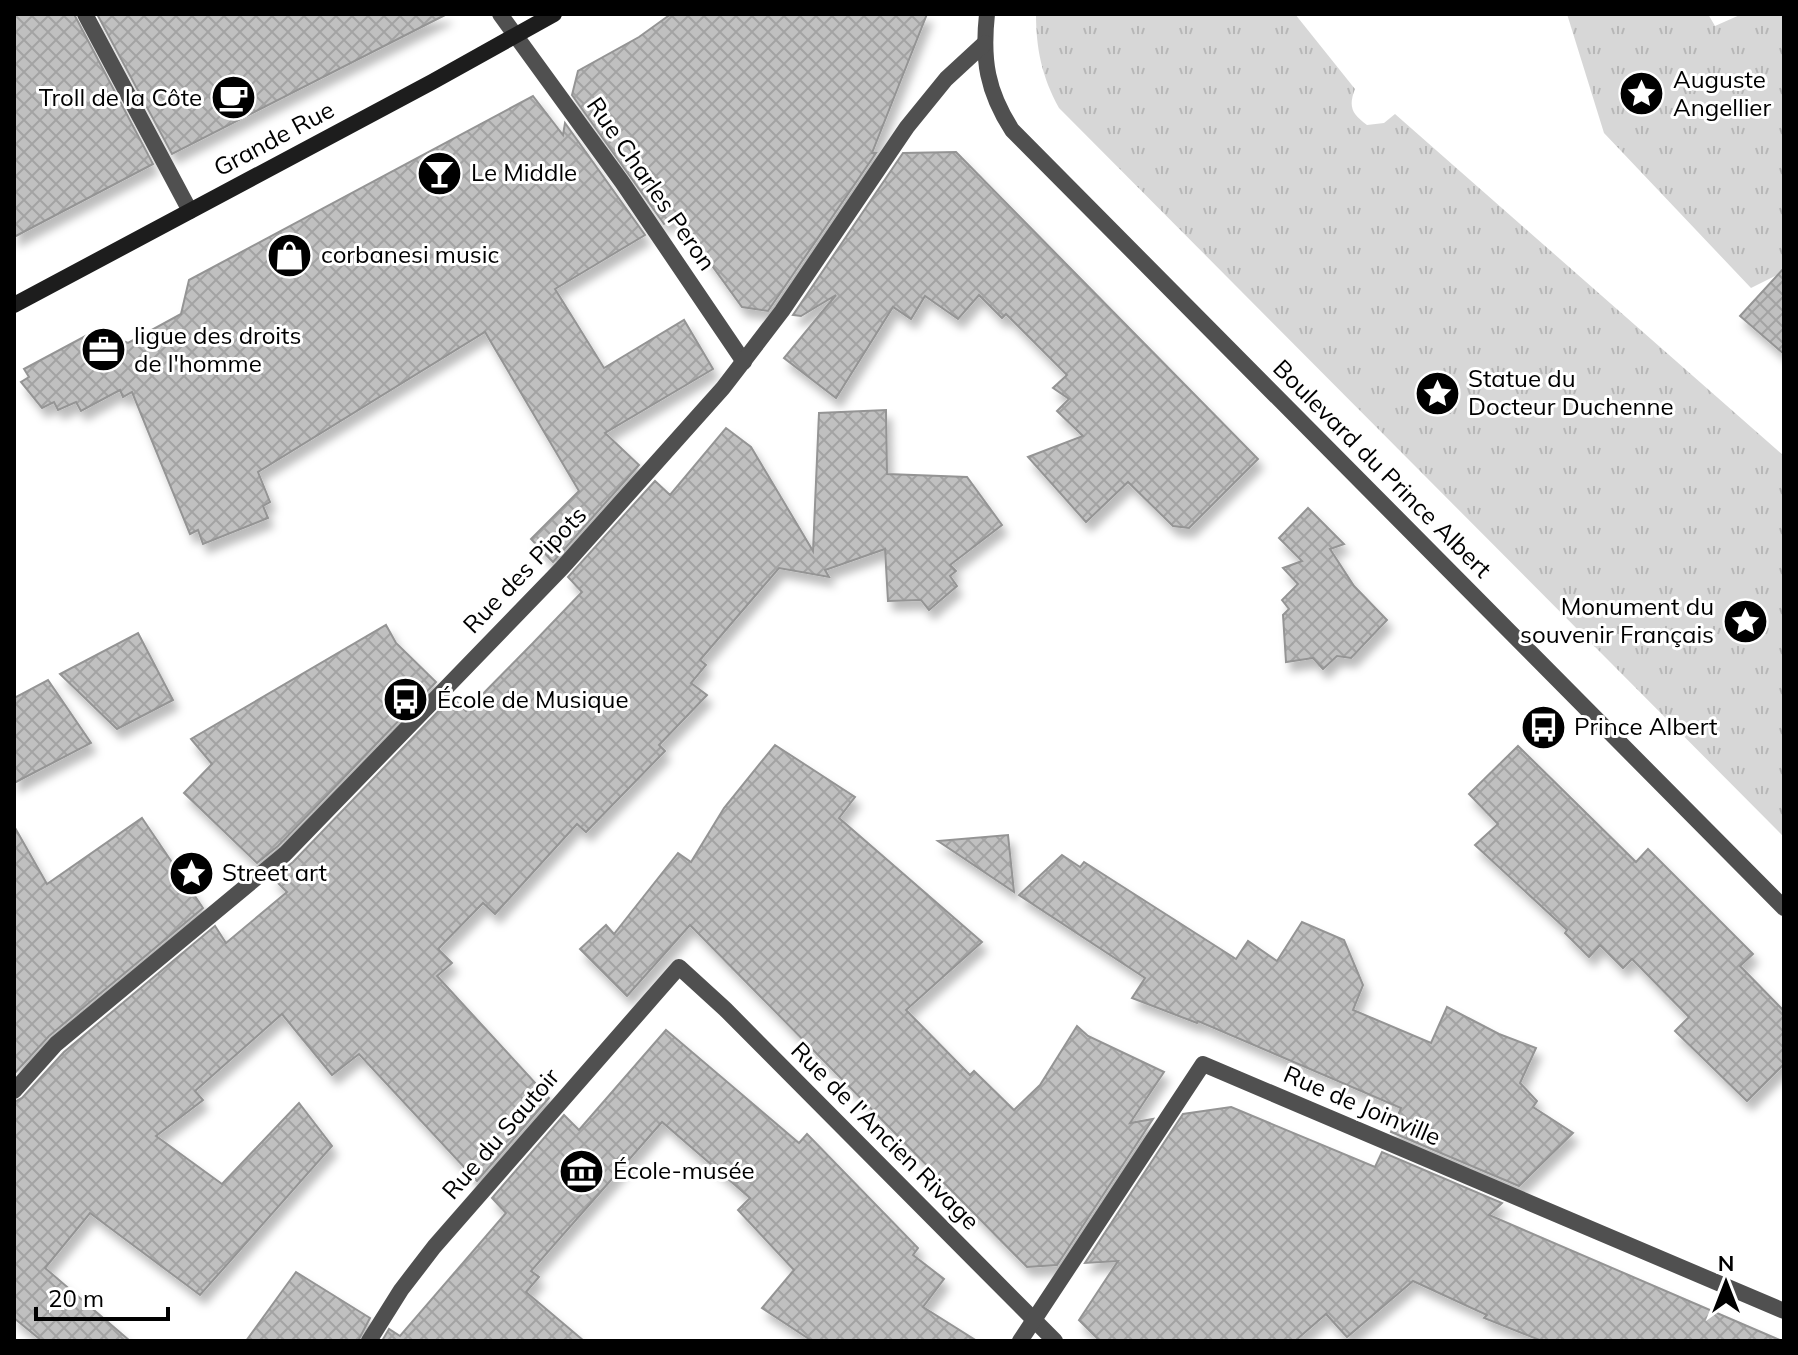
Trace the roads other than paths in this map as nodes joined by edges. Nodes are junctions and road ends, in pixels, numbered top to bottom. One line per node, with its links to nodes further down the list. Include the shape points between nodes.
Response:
1 (85, 14): 7 (street)
2 (500, 14): 5 (street, Rue Charles Peron)
3 (554, 14): 5 (main road, Grande Rue)
4 (987, 14): 6 (street)
5 (516, 36): 7 (main road, Grande Rue); 9 (street, Rue Charles Peron)
6 (985, 43): 9 (street, Rue des Pipots, via 946,79 907,127); 10 (street, Boulevard du Prince Albert, via 990,88 1012,130)
7 (190, 211): 8 (main road, Grande Rue)
8 (14, 305)
9 (744, 362): 12 (street, Rue des Pipots, via 562,568 285,854 56,1044)
10 (1784, 908)
11 (679, 967): 14 (street, Rue de l'Ancien Rivage); 15 (street, Rue du Sautoir, via 434,1247)
12 (14, 1091)
13 (1784, 1311): 14 (street, Rue de Joinville, via 1203,1064)
14 (1034, 1319): 16 (street); 17 (street, Rue de l'Ancien Rivage)
15 (369, 1341)
16 (1020, 1341)
17 (1055, 1341)

